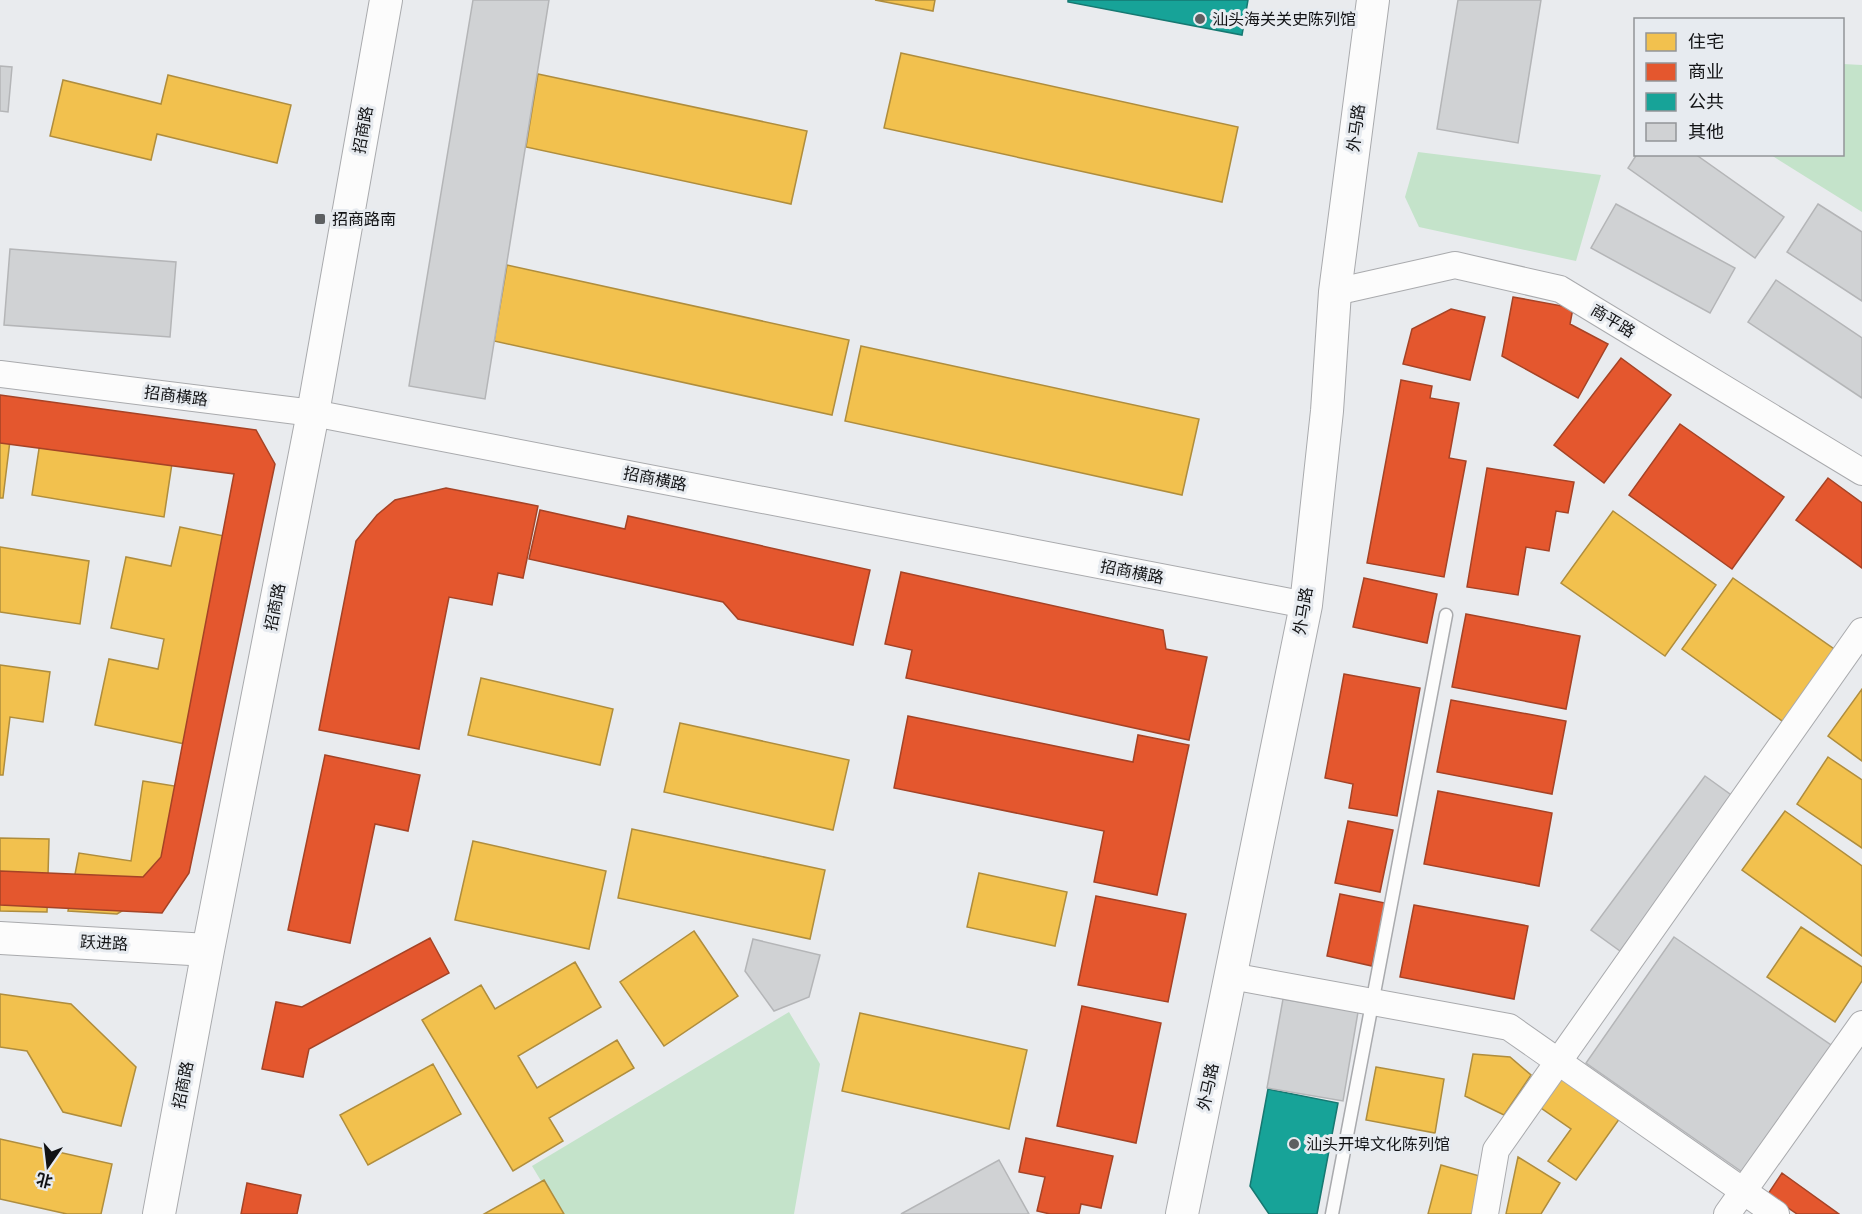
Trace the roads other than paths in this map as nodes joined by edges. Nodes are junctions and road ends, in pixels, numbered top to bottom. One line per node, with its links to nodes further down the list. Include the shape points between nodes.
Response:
1 (386, 0): 5 (street, 招商路)
2 (1373, 0): 3 (street, 外马路)
3 (1335, 292): 6 (street, 商平路, via 1455,265 1560,289); 7 (street, 外马路, via 1327,411)
4 (0, 374): 5 (street, 招商横路)
5 (313, 413): 7 (street, 招商横路); 11 (street, 招商路)
6 (1862, 472)
7 (1306, 605): 12 (street, 外马路)
8 (1446, 615): 13 (lane)
9 (1862, 631): 15 (street)
10 (0, 938): 11 (street, 跃进路)
11 (208, 950): 17 (street, 招商路)
12 (1231, 976): 13 (street); 18 (street, 外马路)
13 (1373, 1002): 15 (street, via 1509,1027); 19 (lane)
14 (1862, 1024): 16 (street)
15 (1557, 1061): 16 (street); 20 (street, via 1496,1150)
16 (1743, 1191): 21 (street); 22 (street)
17 (159, 1214)
18 (1182, 1214)
19 (1332, 1214)
20 (1485, 1214)
21 (1727, 1214)
22 (1776, 1214)

